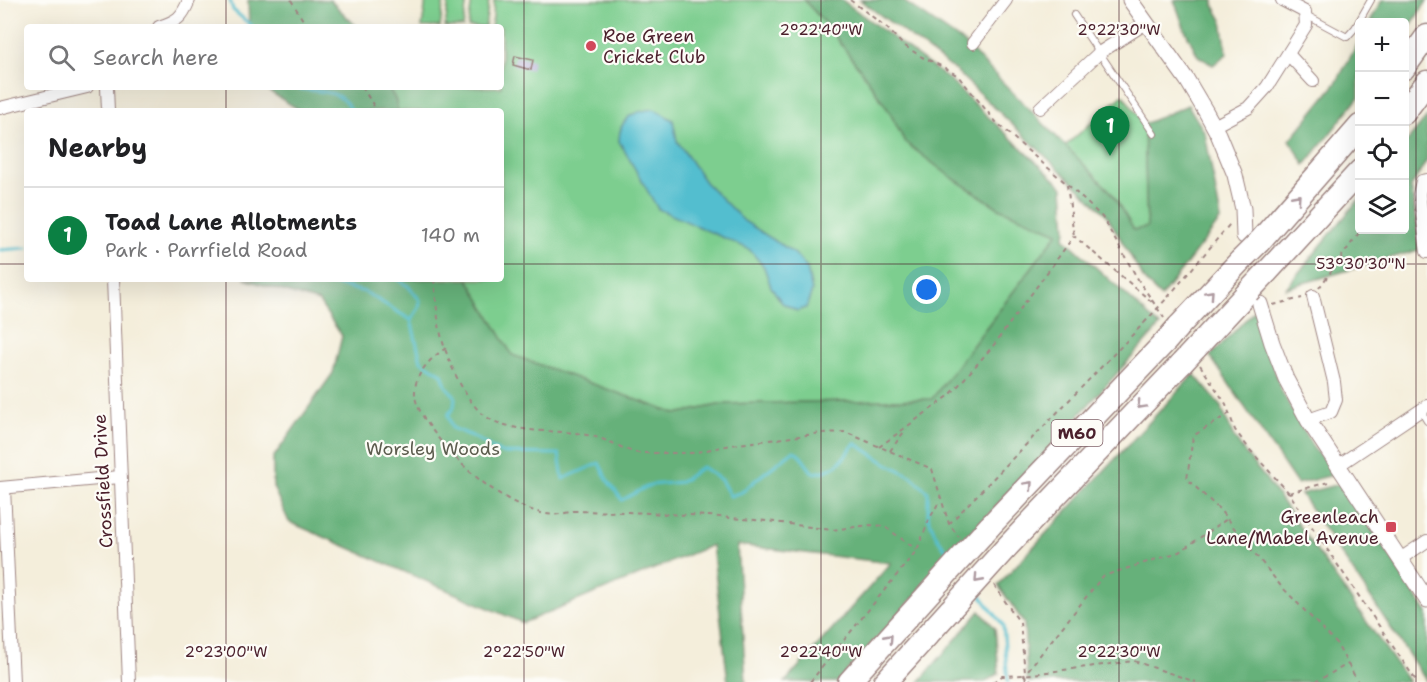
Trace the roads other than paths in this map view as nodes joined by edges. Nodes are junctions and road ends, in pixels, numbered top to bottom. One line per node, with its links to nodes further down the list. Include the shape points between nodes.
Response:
1 (189, 0): 9 (street, via 176,21)
2 (1006, 0): 11 (street)
3 (1130, 0): 8 (street)
4 (1282, 0): 7 (street)
5 (1371, 0): 7 (lane, via 1347,37)
6 (1074, 15): 12 (lane)
7 (1305, 15): 13 (street, via 1306,25)
8 (1146, 22): 12 (street); 23 (street)
9 (168, 24)
10 (1427, 36): 14 (highway)
11 (973, 43)
12 (1100, 53): 22 (street); 25 (lane)
13 (1288, 54): 15 (street); 23 (street, via 1248,108)
14 (1409, 61)
15 (1312, 81)
16 (1427, 82): 19 (highway)
17 (75, 90): 20 (street)
18 (107, 90): 21 (street)
19 (1409, 106)
20 (0, 108)
21 (108, 108)
22 (1040, 108)
23 (1214, 126): 28 (street, via 1235,175)
24 (1355, 130): 28 (highway, M60, one-way to 24)
25 (1154, 134)
26 (1355, 175): 32 (highway, M60, bridge, via 1266,273)
27 (1427, 180): 29 (street, via 1422,181 1419,194)
28 (1251, 239): 43 (highway, M60, one-way to 28, bridge, via 1240,261)
29 (1427, 252)
30 (113, 282): 36 (street, Crossfield Drive)
31 (1313, 296): 34 (street, via 1336,400 1331,412)
32 (1256, 302): 34 (street, via 1286,379); 44 (highway, M60, one-way to 44, bridge, via 1188,356)
33 (1425, 412): 35 (street)
34 (1308, 420): 35 (street)
35 (1343, 471): 39 (street)
36 (120, 477): 37 (street); 42 (street, Crossfield Drive)
37 (2, 488): 41 (street)
38 (1427, 541): 39 (street)
39 (1400, 559): 40 (street)
40 (1427, 600)
41 (13, 682)
42 (129, 682)
43 (849, 682)
44 (885, 682)

